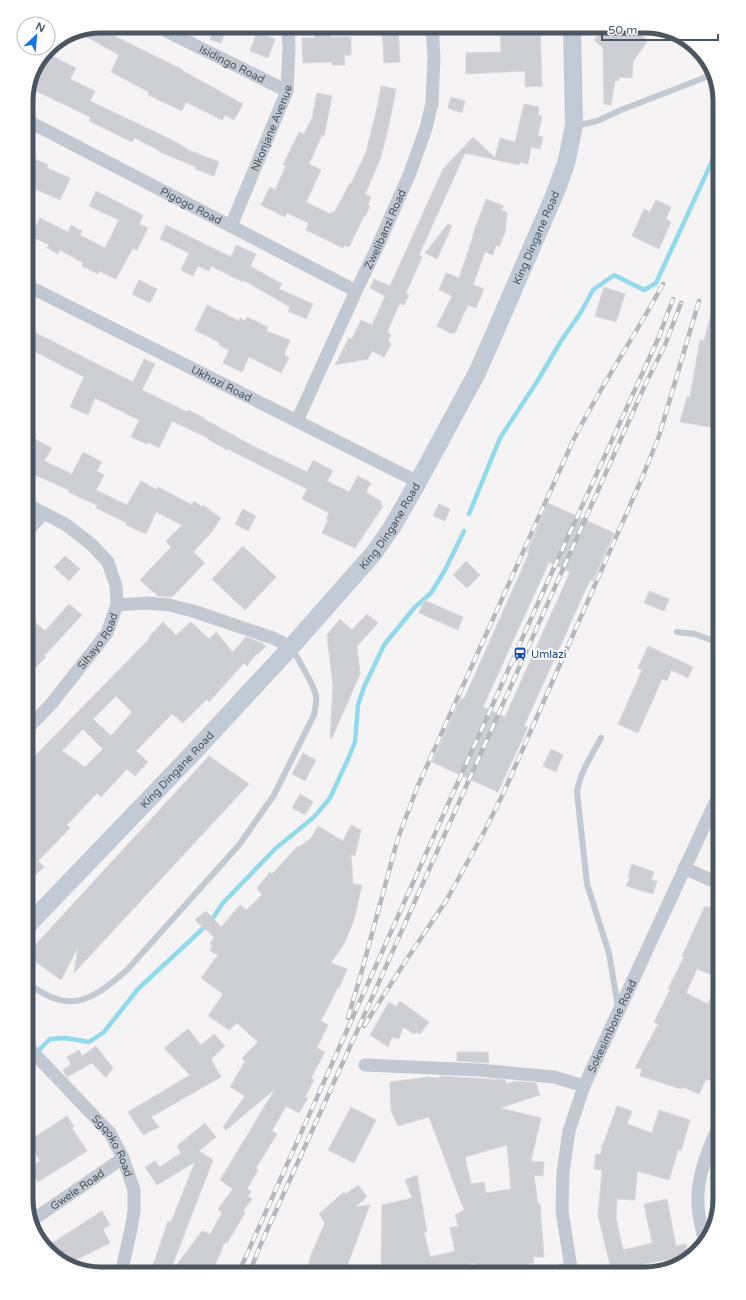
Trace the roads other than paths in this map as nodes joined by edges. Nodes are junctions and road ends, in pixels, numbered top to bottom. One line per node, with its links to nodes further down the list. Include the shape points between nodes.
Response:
1 (170, 33): 6 (street, Isidingo Road)
2 (288, 33): 6 (street, Nkonjane Avenue)
3 (432, 33): 11 (street, Zwelibanzi Road, via 432,103 426,128 410,173)
4 (572, 33): 8 (street, King Dingane Road)
5 (708, 76): 8 (lane, via 597,121)
6 (287, 91): 9 (street, Nkonjane Avenue)
7 (33, 124): 9 (street, Pigogo Road)
8 (574, 126): 13 (street, King Dingane Road, via 566,164 554,196 478,371)
9 (231, 226): 11 (street, Pigogo Road)
10 (33, 289): 12 (street, Ukhozi Road)
11 (356, 291): 12 (street, Zwelibanzi Road)
12 (297, 421): 13 (street, Ukhozi Road)
13 (418, 482): 20 (street, King Dingane Road, via 392,528 374,553)
14 (33, 508): 15 (street, Sihayo Road)
15 (44, 513): 16 (street); 17 (street, Sihayo Road, via 65,524 91,544 108,562 116,586)
16 (33, 525)
17 (117, 605): 20 (street, via 169,605 274,638); 21 (street, Sihayo Road, via 107,633 52,703)
18 (677, 632): 19 (lane, via 695,634)
19 (713, 640)
20 (291, 647): 26 (street, King Dingane Road); 27 (lane, via 313,686 316,696 314,715 274,795 239,845 127,970 107,988 86,1000 72,1002 56,1000)
21 (33, 723)
22 (601, 738): 28 (lane, via 582,773 577,792 587,884 609,953)
23 (713, 807): 24 (street, Sokesimbone Road)
24 (684, 868): 25 (street); 28 (street, Sokesimbone Road)
25 (713, 881)
26 (33, 920)
27 (33, 987)
28 (619, 1011): 31 (street, Sokesimbone Road)
29 (33, 1052): 33 (street, Sgqoko Road, via 110,1134)
30 (365, 1065): 31 (street, via 554,1077)
31 (584, 1086): 37 (street, Sokesimbone Road, via 569,1131 563,1172 562,1211)
32 (713, 1139): 35 (street, via 699,1183 698,1206)
33 (123, 1158): 34 (street, Gwele Road); 36 (street, Sgqoko Road, via 134,1190 134,1211)
34 (36, 1218)
35 (703, 1234)
36 (122, 1267)
37 (571, 1267)

